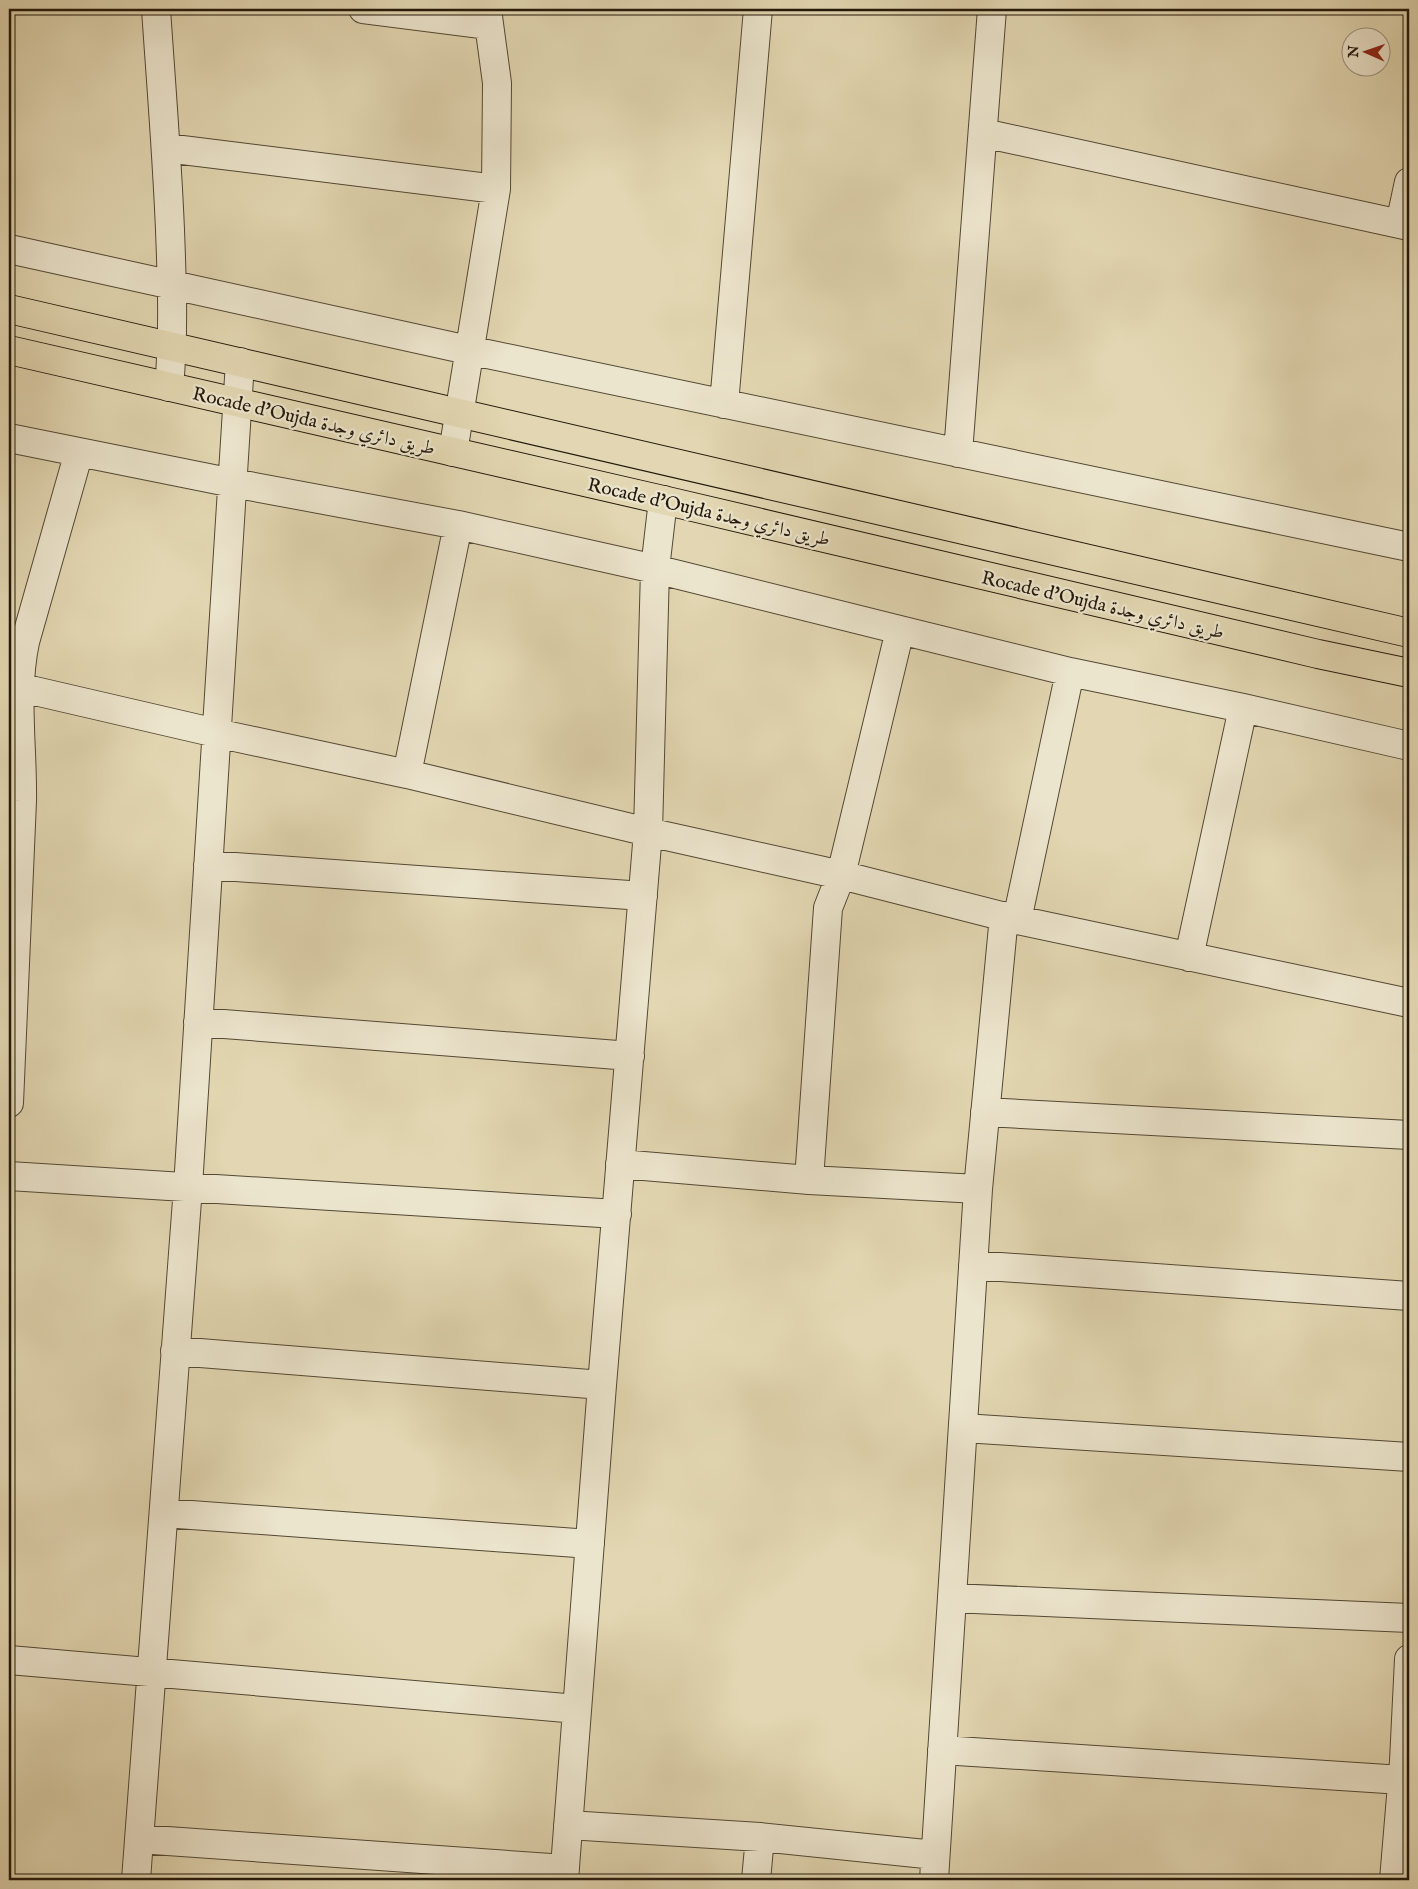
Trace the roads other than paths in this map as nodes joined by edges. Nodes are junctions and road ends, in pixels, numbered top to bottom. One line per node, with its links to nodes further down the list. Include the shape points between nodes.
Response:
1 (156, 9): 7 (street)
2 (363, 9): 5 (street)
3 (758, 9): 20 (street)
4 (992, 9): 6 (street)
5 (488, 17): 9 (street, via 497,82)
6 (982, 133): 10 (street); 25 (street)
7 (166, 148): 9 (street); 12 (street)
8 (1409, 182): 10 (street)
9 (496, 189): 16 (street)
10 (1404, 225)
11 (9, 248): 12 (street)
12 (172, 284): 14 (street); 16 (street)
13 (9, 309): 14 (highway, Rocade d'Oujda طريق دائري وجدة)
14 (172, 347): 17 (highway, Rocade d'Oujda طريق دائري وجدة); 18 (street)
15 (9, 350): 18 (highway, Rocade d'Oujda طريق دائري وجدة)
16 (468, 350): 20 (street); 21 (street)
17 (240, 362): 19 (street); 21 (highway, Rocade d'Oujda طريق دائري وجدة)
18 (169, 387): 19 (highway, Rocade d'Oujda طريق دائري وجدة)
19 (238, 402): 24 (highway, Rocade d'Oujda طريق دائري وجدة); 27 (street)
20 (724, 404): 25 (street)
21 (459, 413): 24 (street); 26 (highway, Rocade d'Oujda طريق دائري وجدة)
22 (9, 438): 23 (street)
23 (79, 452): 27 (street); 37 (street)
24 (453, 452): 28 (highway, Rocade d'Oujda طريق دائري وجدة)
25 (958, 453): 31 (street)
26 (728, 475): 29 (highway); 34 (highway, Rocade d'Oujda طريق دائري وجدة)
27 (233, 483): 30 (street); 39 (street)
28 (663, 500): 29 (highway, Rocade d'Oujda طريق دائري وجدة); 32 (street)
29 (720, 514): 36 (highway, Rocade d'Oujda طريق دائري وجدة)
30 (458, 525): 32 (street); 41 (street)
31 (1409, 547)
32 (655, 569): 33 (street); 42 (street)
33 (900, 630): 35 (street); 44 (street)
34 (1409, 633)
35 (1070, 672): 38 (street); 46 (street)
36 (1409, 673)
37 (14, 686): 39 (street); 51 (street, via 22,798)
38 (1243, 708): 40 (street); 47 (street)
39 (216, 734): 41 (street); 43 (street)
40 (1409, 746)
41 (407, 774): 42 (street)
42 (648, 832): 44 (street); 45 (street)
43 (208, 865): 45 (street); 49 (street)
44 (841, 875): 46 (street); 56 (street, via 828,908)
45 (643, 896): 50 (street)
46 (1010, 918): 47 (street); 52 (street)
47 (1189, 957): 48 (street)
48 (1409, 1003)
49 (198, 1022): 50 (street); 57 (street)
50 (630, 1056): 54 (street)
51 (9, 1103)
52 (985, 1112): 53 (street); 58 (street)
53 (1409, 1136)
54 (620, 1164): 56 (street); 59 (street)
55 (9, 1176): 57 (street)
56 (809, 1180): 58 (street)
57 (188, 1187): 59 (street); 62 (street)
58 (978, 1189): 60 (street)
59 (617, 1214): 63 (street)
60 (973, 1265): 61 (street); 64 (street)
61 (1409, 1296)
62 (176, 1351): 63 (street); 66 (street)
63 (602, 1385): 67 (street)
64 (962, 1428): 65 (street); 68 (street)
65 (1409, 1457)
66 (164, 1513): 67 (street); 72 (street)
67 (590, 1544): 73 (street)
68 (952, 1598): 69 (street); 74 (street)
69 (1409, 1618)
70 (1409, 1659): 75 (street)
71 (9, 1660): 72 (street)
72 (151, 1672): 73 (street); 78 (street)
73 (578, 1709): 76 (street)
74 (942, 1750): 75 (street); 79 (street)
75 (1405, 1766): 83 (street)
76 (568, 1825): 77 (street); 80 (street)
77 (760, 1837): 79 (street); 82 (street)
78 (139, 1840): 80 (street); 81 (street)
79 (934, 1868)
80 (565, 1874)
81 (136, 1880)
82 (756, 1880)
83 (1394, 1880)

